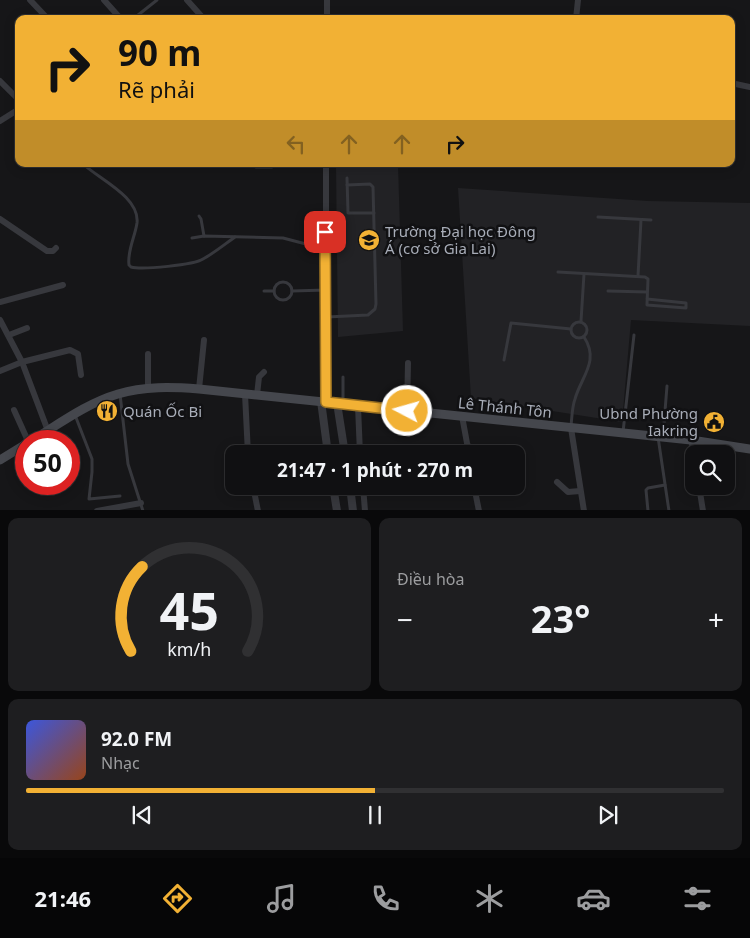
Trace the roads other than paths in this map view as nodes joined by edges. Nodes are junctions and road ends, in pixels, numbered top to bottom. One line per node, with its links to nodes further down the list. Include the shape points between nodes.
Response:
1 (30, 0): 7 (street)
2 (104, 0): 8 (street)
3 (156, 0): 9 (lane)
4 (187, 0): 10 (street)
5 (327, 0): 11 (street)
6 (578, 0): 12 (street)
7 (44, 15)
8 (117, 15)
9 (138, 15)
10 (200, 15)
11 (327, 15)
12 (576, 15)
13 (0, 81): 16 (street)
14 (735, 84): 15 (street)
15 (750, 87)
16 (15, 96)
17 (15, 112): 18 (street)
18 (0, 121)
19 (87, 167): 32 (lane, via 121,193 135,210 137,221 128,258 131,267 196,263)
20 (256, 167): 21 (lane)
21 (272, 167)
22 (326, 167): 35 (street)
23 (347, 178): 24 (lane)
24 (347, 185): 25 (lane, via 372,185); 25 (lane, via 348,213)
25 (374, 213): 48 (lane, via 375,309 368,315)
26 (198, 216): 31 (lane, via 202,219)
27 (598, 217): 29 (lane)
28 (0, 218): 34 (street, via 47,251)
29 (641, 220): 30 (lane); 38 (lane)
30 (651, 220)
31 (204, 236): 32 (lane); 33 (lane)
32 (235, 237): 35 (lane, via 283,238)
33 (192, 238)
34 (56, 248)
35 (325, 249): 40 (street)
36 (558, 272): 37 (lane)
37 (584, 274): 38 (lane); 50 (lane)
38 (638, 276): 45 (lane, via 648,279)
39 (63, 285): 47 (street)
40 (326, 290): 43 (lane); 48 (street)
41 (264, 291): 42 (lane)
42 (274, 291): 43 (lane, via 283,300); 43 (lane, via 283,282 289,284)
43 (292, 291)
44 (608, 291): 45 (lane)
45 (647, 292): 46 (lane)
46 (647, 299): 46 (lane, via 649,306 686,308 686,303)
47 (0, 302)
48 (326, 317): 71 (street)
49 (0, 320): 53 (street)
50 (581, 321): 52 (lane); 55 (lane, via 587,326)
51 (27, 328): 53 (street)
52 (570, 329): 55 (lane, via 576,338); 58 (lane, via 511,323)
53 (9, 335): 59 (street)
54 (634, 335): 82 (lane)
55 (584, 337): 78 (lane, via 590,356 586,375 575,398)
56 (204, 340): 67 (street)
57 (148, 354): 66 (street)
58 (504, 360)
59 (22, 362): 61 (street); 63 (street, via 70,350 78,354); 80 (street)
60 (408, 363): 75 (street)
61 (0, 371)
62 (264, 372): 70 (street, via 259,377)
63 (81, 375)
64 (343, 377): 72 (lane)
65 (667, 386): 83 (lane)
66 (148, 388): 67 (main road, Lê Thánh Tôn); 68 (main road, Lê Thánh Tôn)
67 (199, 389): 69 (main road, Lê Thánh Tôn)
68 (120, 393): 76 (main road, Lê Thánh Tôn); 104 (lane, via 127,456)
69 (245, 394): 70 (main road, Lê Thánh Tôn); 85 (street)
70 (257, 395): 71 (main road, Lê Thánh Tôn)
71 (323, 402): 72 (main road, Lê Thánh Tôn); 86 (street)
72 (340, 404): 73 (main road, Lê Thánh Tôn); 87 (street)
73 (358, 406): 75 (main road, Lê Thánh Tôn); 88 (street)
74 (14, 410): 79 (street)
75 (407, 411): 77 (main road, Lê Thánh Tôn)
76 (75, 414): 81 (main road, Lê Thánh Tôn); 103 (lane, via 92,459 89,499)
77 (462, 416): 78 (main road, Lê Thánh Tôn); 89 (street)
78 (571, 428): 82 (main road, Lê Thánh Tôn); 96 (street)
79 (23, 430)
80 (48, 430)
81 (50, 430)
82 (623, 433): 83 (main road, Lê Thánh Tôn)
83 (660, 436): 84 (main road, Lê Thánh Tôn); 95 (lane)
84 (692, 440): 90 (street); 91 (main road, Lê Thánh Tôn)
85 (248, 445)
86 (327, 445)
87 (344, 445)
88 (360, 445)
89 (467, 445)
90 (693, 445)
91 (750, 448)
92 (15, 450): 93 (main road, Lê Thánh Tôn)
93 (0, 460)
94 (557, 482): 96 (street, via 568,492)
95 (665, 485): 113 (lane, via 646,490); 114 (lane)
96 (580, 491): 112 (street)
97 (255, 495): 107 (street)
98 (334, 495): 108 (street)
99 (351, 495): 109 (street)
100 (363, 495): 110 (street)
101 (476, 495): 111 (street)
102 (700, 495): 115 (street)
103 (120, 496)
104 (141, 503): 105 (street); 106 (lane)
105 (97, 510)
106 (143, 510)
107 (258, 510)
108 (337, 510)
109 (353, 510)
110 (365, 510)
111 (478, 510)
112 (584, 510)
113 (648, 510)
114 (669, 510)
115 (702, 510)

